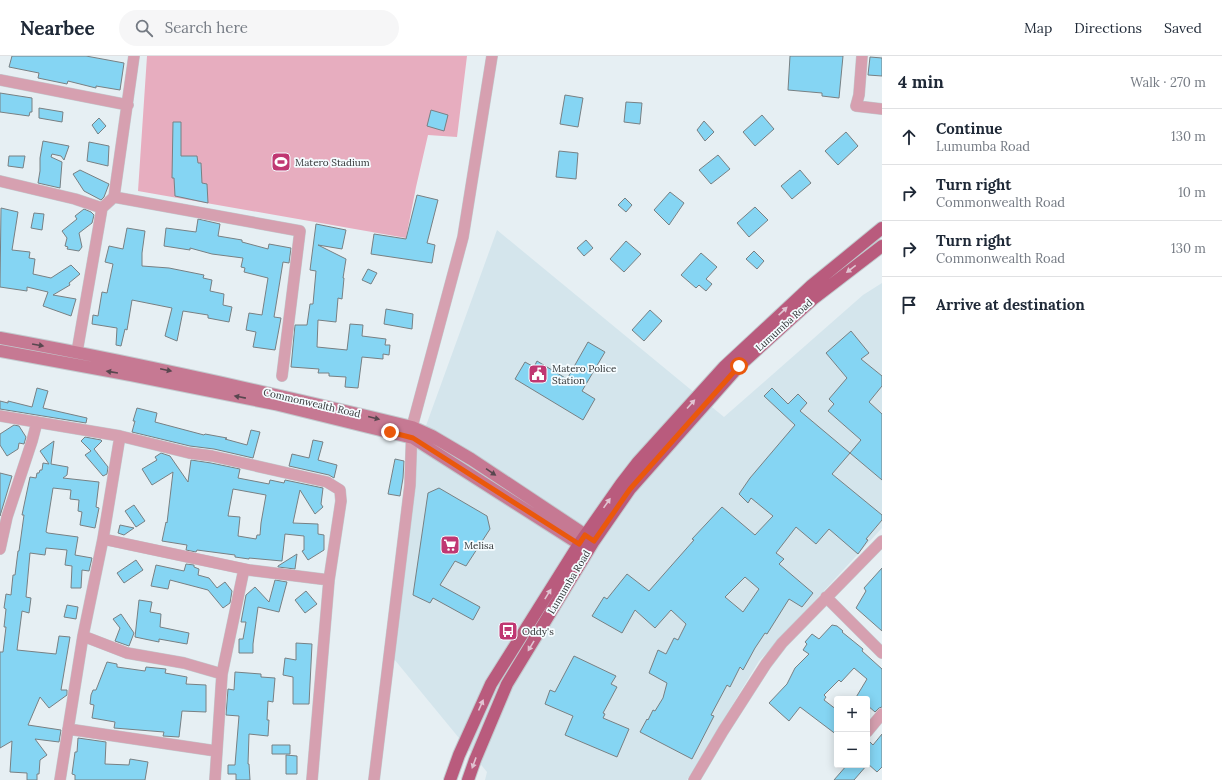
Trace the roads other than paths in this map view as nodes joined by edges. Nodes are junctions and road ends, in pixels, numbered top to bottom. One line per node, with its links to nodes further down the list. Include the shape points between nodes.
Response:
1 (134, 56): 5 (street)
2 (492, 56): 18 (street, via 464,237)
3 (862, 56): 6 (street, via 856,106)
4 (0, 80): 5 (street)
5 (128, 105): 8 (street)
6 (882, 109)
7 (0, 181): 9 (street)
8 (114, 197): 9 (street); 15 (street, via 300,231)
9 (102, 208): 14 (street)
10 (882, 228): 23 (main road, Lumumba Road, one-way to 10, via 621,484 638,462 724,367 811,286)
11 (882, 246): 23 (main road, Lumumba Road, one-way to 23, via 813,299 739,366 630,489)
12 (0, 338): 14 (main road, Commonwealth Road, one-way to 14)
13 (0, 351): 18 (main road, Commonwealth Road, one-way to 13)
14 (77, 352): 18 (main road, Commonwealth Road, one-way to 18, via 280,395)
15 (282, 376)
16 (0, 416): 17 (street)
17 (37, 422): 19 (street); 20 (street)
18 (412, 432): 23 (main road, Commonwealth Road); 38 (street, via 410,485)
19 (120, 436): 21 (street); 26 (street, via 327,482 340,490 341,501)
20 (4, 516): 24 (street)
21 (103, 539): 25 (street); 28 (street)
22 (882, 541): 27 (street)
23 (587, 542): 39 (main road, Lumumba Road, one-way to 23, via 491,684); 40 (main road, Lumumba Road, one-way to 40, via 508,684)
24 (0, 549)
25 (244, 569): 26 (street); 30 (street)
26 (329, 580): 37 (street)
27 (826, 597): 29 (street); 41 (street, via 782,643 766,664)
28 (83, 636): 30 (street, via 127,653 184,663); 33 (street)
29 (882, 653)
30 (222, 674): 34 (street)
31 (882, 714): 32 (street)
32 (870, 728)
33 (68, 729): 34 (street); 35 (street)
34 (216, 752): 36 (street)
35 (60, 780)
36 (215, 780)
37 (312, 780)
38 (374, 780)
39 (450, 780)
40 (468, 780)
41 (694, 780)

